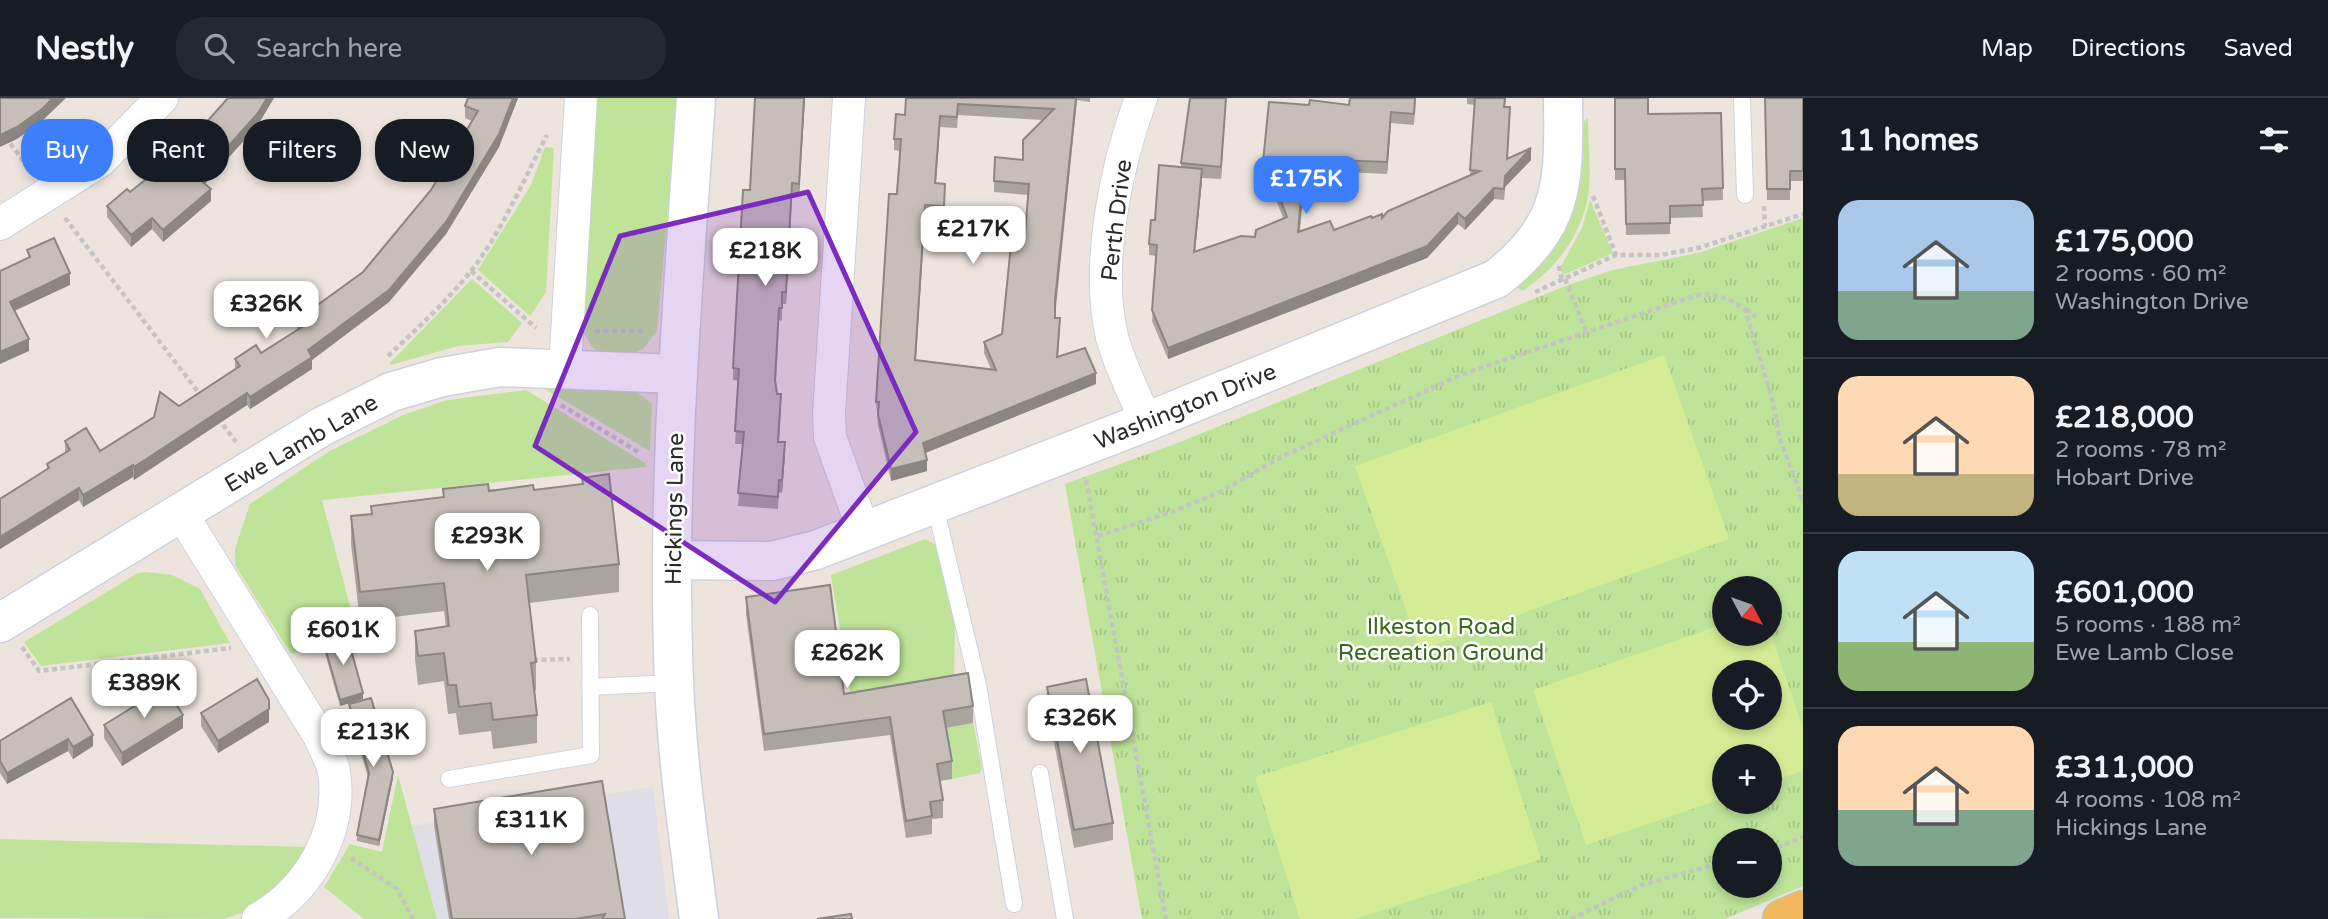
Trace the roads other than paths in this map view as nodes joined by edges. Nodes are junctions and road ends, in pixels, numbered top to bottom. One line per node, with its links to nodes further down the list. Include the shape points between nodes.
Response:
1 (162, 98): 9 (street, via 100,161)
2 (581, 98): 11 (street)
3 (696, 98): 10 (street, Hickings Lane)
4 (849, 98): 15 (street, via 829,414 830,437)
5 (1141, 98): 12 (street, Perth Drive, via 1119,176 1105,281 1113,340)
6 (1563, 98): 12 (street, Washington Drive, via 1564,166 1551,215 1522,258 1496,279)
7 (1742, 98): 8 (lane)
8 (1745, 195)
9 (0, 224)
10 (677, 374): 11 (street, Ewe Lamb Lane); 16 (street, Hickings Lane)
11 (562, 385): 14 (street, Ewe Lamb Lane, via 500,367 391,392 321,427)
12 (1146, 422): 13 (street, Washington Drive)
13 (934, 506): 15 (street, Washington Drive); 23 (lane, via 978,685)
14 (181, 513): 18 (street, Ewe Lamb Lane); 25 (street, via 320,737 334,771 326,842 303,884)
15 (864, 532): 16 (street, Washington Drive, via 772,561)
16 (672, 560): 19 (street, Hickings Lane)
17 (590, 615): 20 (lane)
18 (2, 622)
19 (674, 683): 20 (lane); 26 (street, Hickings Lane)
20 (590, 687): 22 (lane, via 591,755)
21 (1040, 773): 27 (lane)
22 (449, 779)
23 (1014, 904)
24 (1803, 910): 28 (main road)
25 (258, 919)
26 (699, 919)
27 (1065, 919)
28 (1782, 919)

